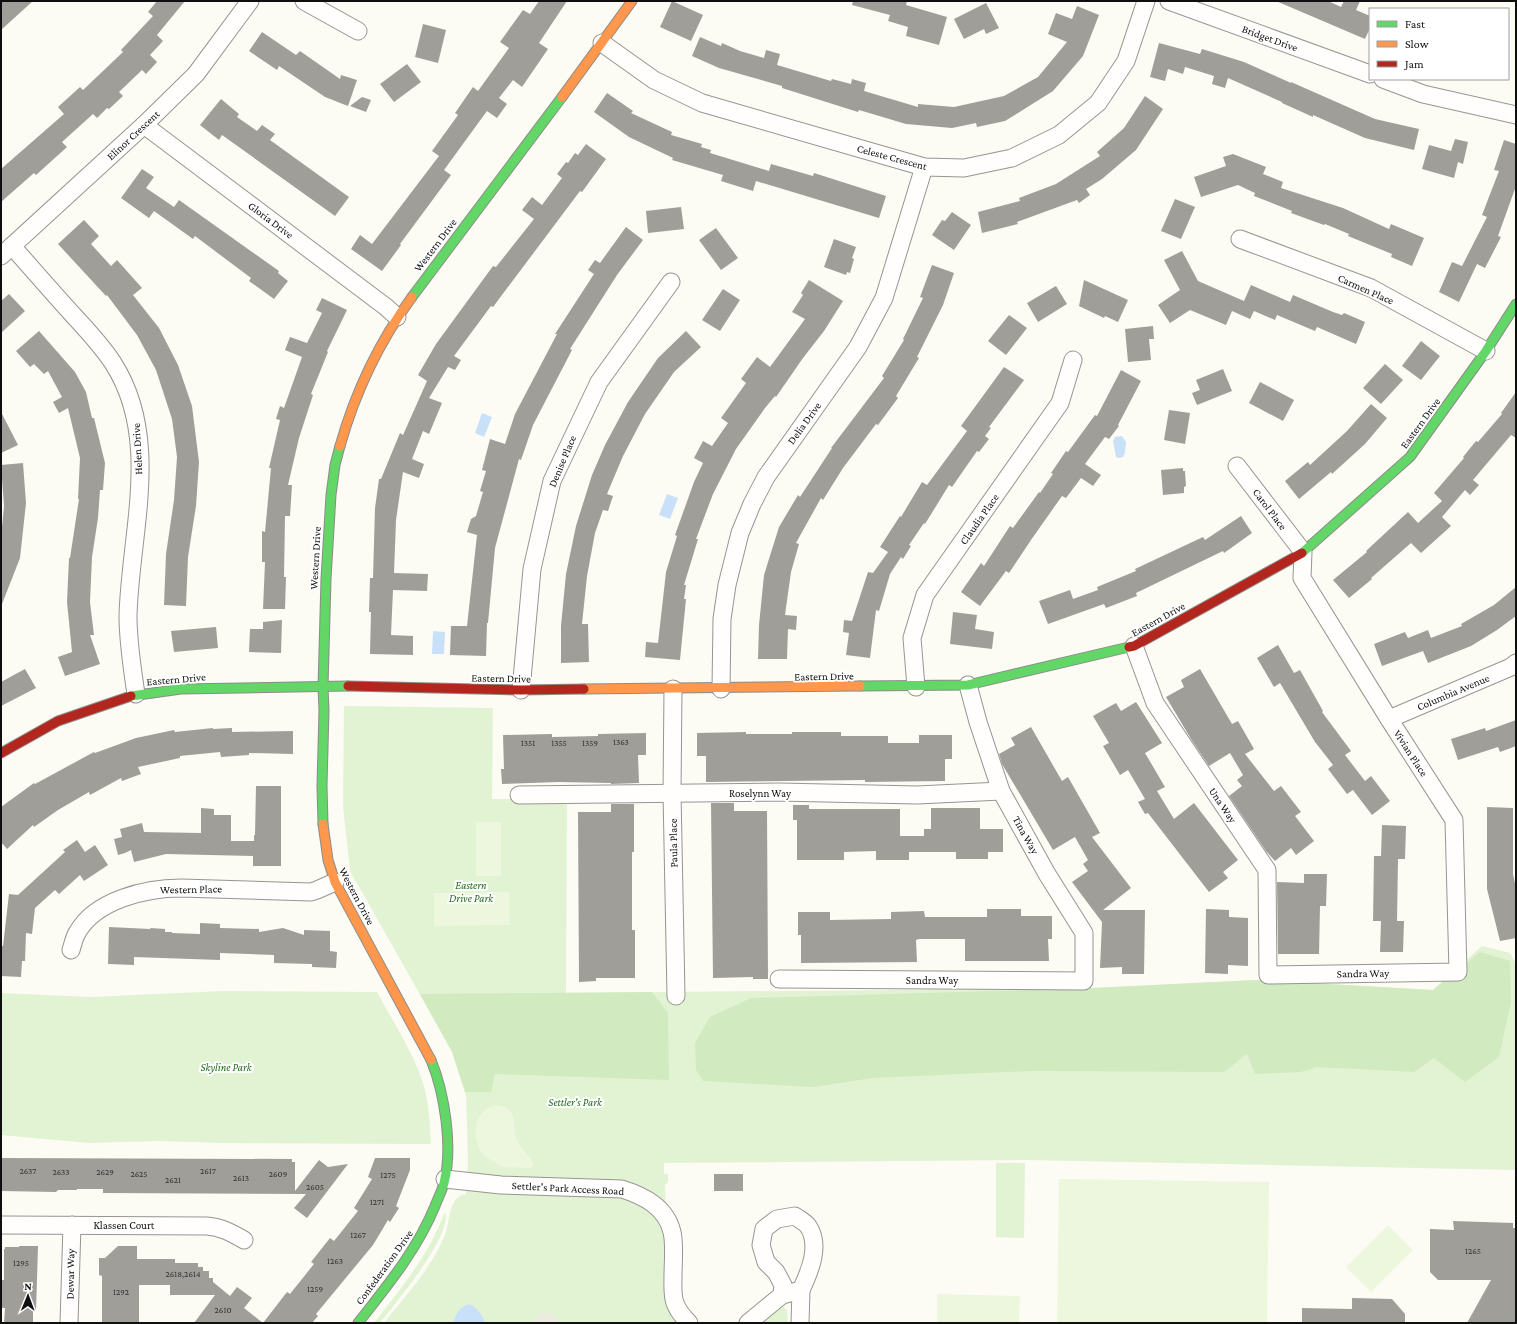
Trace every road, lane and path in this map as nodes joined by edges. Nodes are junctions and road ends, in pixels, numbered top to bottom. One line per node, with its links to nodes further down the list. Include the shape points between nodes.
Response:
1 (250, 1): 11 (street, Elinor Crescent, via 196,74)
2 (304, 1): 6 (street)
3 (632, 1): 7 (street, Western Drive)
4 (1146, 1): 12 (street, Celeste Crescent, via 1126,61 1098,104 1059,135 1012,158 964,168)
5 (1169, 1): 8 (street, Bridget Drive)
6 (358, 31)
7 (602, 43): 12 (street, Celeste Crescent, via 654,80 702,103); 17 (street, Western Drive)
8 (1369, 74)
9 (1386, 80): 10 (street, via 1423,94)
10 (1516, 115)
11 (144, 124): 14 (street, Elinor Crescent); 17 (street, Gloria Drive)
12 (924, 167): 28 (street, Delia Drive, via 884,298 858,347 766,477 740,533 727,585 722,620)
13 (1240, 239): 18 (street, Carmen Place, via 1371,288)
14 (6, 251): 30 (street, Helen Drive, via 99,344 114,364 134,410 140,458 128,616)
15 (671, 282): 29 (street, Denise Place, via 599,382 552,481 532,569)
16 (1516, 304): 18 (street, Eastern Drive)
17 (396, 317): 25 (street, Western Drive, via 361,385 335,466 329,519)
18 (1486, 350): 21 (street, Eastern Drive, via 1410,457)
19 (1073, 360): 26 (street, Claudia Place, via 1060,403 925,595 912,638)
20 (1237, 466): 21 (street, Carol Place)
21 (1303, 552): 22 (street, Eastern Drive); 31 (street, Vivian Place, via 1302,578)
22 (1134, 646): 24 (street, Eastern Drive); 39 (street, Una Way, via 1154,703 1267,870)
23 (1516, 663): 31 (street, Columbia Avenue)
24 (968, 685): 26 (street, Eastern Drive); 33 (street, Tina Way)
25 (323, 687): 29 (street, Eastern Drive); 30 (street, Eastern Drive, via 181,688); 36 (street, Western Drive, via 323,838 326,857)
26 (916, 687): 28 (street, Eastern Drive)
27 (673, 689): 28 (street, Eastern Drive); 29 (street, Eastern Drive); 34 (street, Paula Place)
28 (721, 689)
29 (522, 690)
30 (136, 694): 32 (street, Eastern Drive, via 58,721)
31 (1389, 719): 38 (street, Vivian Place, via 1454,820)
32 (1, 753)
33 (1002, 791): 34 (street, Roselynn Way, via 917,795); 41 (street, Tina Way, via 1047,874 1084,933)
34 (672, 793): 35 (street, Roselynn Way); 42 (street, Paula Place)
35 (519, 795)
36 (335, 882): 37 (street, Western Place, via 311,892 180,888 142,892 114,902 91,917 77,932); 43 (street, Western Drive, via 432,1061 441,1090 446,1123)
37 (71, 950)
38 (1458, 972): 39 (street, Sandra Way)
39 (1268, 975)
40 (779, 979): 41 (street, Sandra Way)
41 (1084, 981)
42 (676, 996)
43 (445, 1180): 50 (street, Confederation Drive, via 418,1242 394,1278); 51 (street, Settler's Park Access Road, via 501,1185 622,1189 640,1195 656,1205 667,1218 673,1233 674,1302 680,1314)
44 (1, 1225): 45 (street, Klassen Court)
45 (72, 1225): 46 (street, Klassen Court, via 207,1226 225,1230); 49 (street, Dewar Way)
46 (244, 1240)
47 (801, 1290): 48 (street); 48 (street, via 813,1256 813,1239 808,1225 795,1216 778,1220 764,1229 761,1245 766,1262 776,1272 783,1285); 53 (street)
48 (782, 1295): 52 (street)
49 (69, 1323)
50 (358, 1323)
51 (689, 1323)
52 (748, 1323)
53 (800, 1323)

